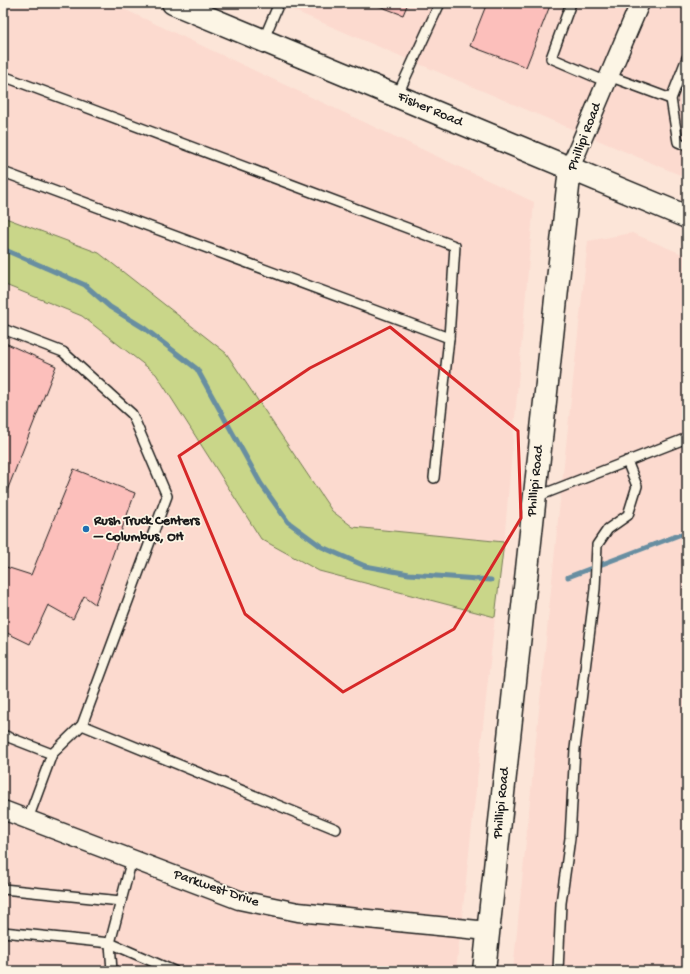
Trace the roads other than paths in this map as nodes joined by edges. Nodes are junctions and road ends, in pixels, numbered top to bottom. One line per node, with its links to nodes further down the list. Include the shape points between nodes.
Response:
1 (173, 3): 6 (main road, Fisher Road)
2 (279, 3): 6 (lane)
3 (440, 3): 10 (lane)
4 (571, 3): 9 (lane, via 550,58)
5 (640, 3): 9 (street, Phillipi Road)
6 (264, 41): 10 (main road, Fisher Road)
7 (687, 58): 11 (lane)
8 (3, 76): 17 (lane, via 455,246)
9 (608, 79): 11 (lane); 13 (street, Phillipi Road)
10 (397, 96): 13 (main road, Fisher Road)
11 (671, 99): 12 (lane, via 678,142)
12 (687, 146)
13 (570, 168): 15 (main road, Fisher Road); 21 (main road, Phillipi Road)
14 (3, 172): 17 (lane)
15 (687, 217)
16 (3, 329): 22 (lane, via 63,352 132,414 167,496)
17 (449, 338): 20 (lane)
18 (687, 438): 19 (lane)
19 (627, 460): 21 (lane); 37 (lane, via 638,486 628,515 608,529 597,545 595,589 575,749 570,838 561,902)
20 (434, 478)
21 (535, 497): 31 (main road, Phillipi Road)
22 (82, 725): 24 (lane); 27 (lane)
23 (3, 735): 24 (lane)
24 (52, 754): 26 (lane)
25 (3, 810): 26 (street, Parkwest Drive)
26 (28, 820): 28 (street, Parkwest Drive)
27 (336, 829)
28 (132, 859): 30 (lane); 31 (street, Parkwest Drive, via 239,900 298,912)
29 (3, 889): 30 (lane)
30 (121, 901): 33 (lane)
31 (488, 931): 36 (main road, Phillipi Road)
32 (3, 932): 33 (lane)
33 (110, 943): 34 (lane); 35 (lane)
34 (112, 971)
35 (174, 971)
36 (484, 971)
37 (558, 971)

